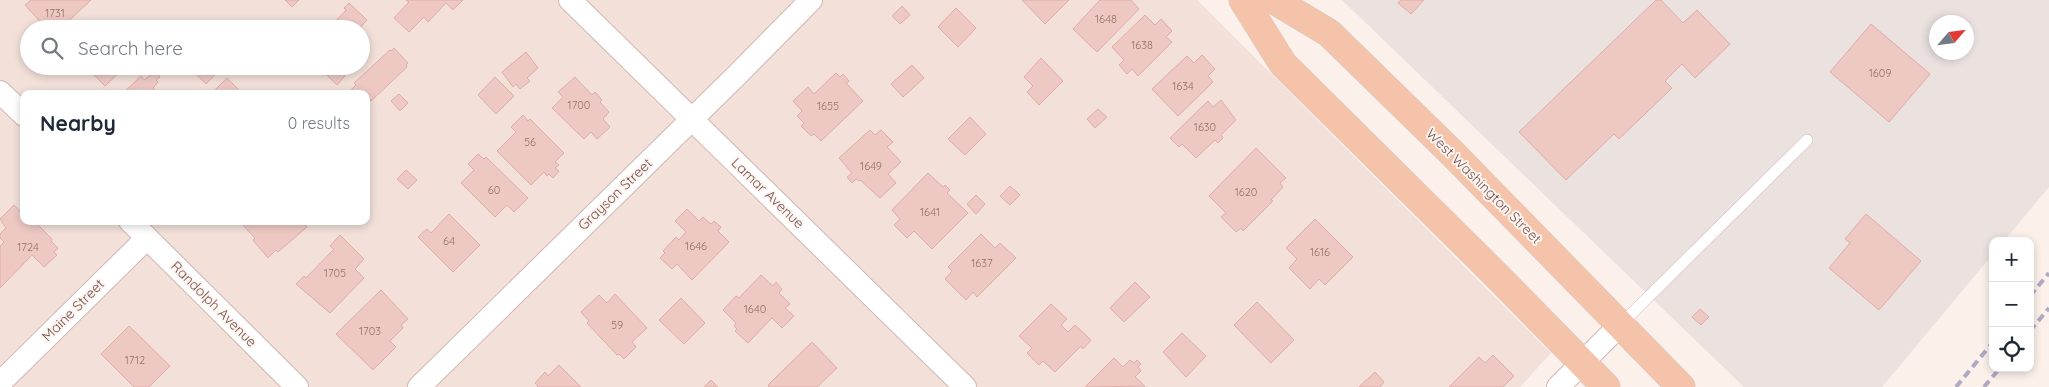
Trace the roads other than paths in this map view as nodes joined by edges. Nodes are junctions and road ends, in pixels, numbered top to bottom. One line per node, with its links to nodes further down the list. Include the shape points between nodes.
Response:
1 (570, 0): 7 (street, Lamar Avenue)
2 (811, 0): 7 (street, Grayson Street)
3 (1243, 0): 12 (main road, via 1283,64)
4 (1274, 0): 11 (main road, West Washington Street, via 1329,34 1452,153)
5 (0, 92): 6 (street)
6 (20, 111)
7 (692, 119): 15 (street, Grayson Street); 16 (street, Lamar Avenue)
8 (1807, 140): 11 (lane)
9 (134, 225): 10 (street, Randolph Avenue)
10 (147, 238): 13 (street, Maine Street); 14 (street, Randolph Avenue)
11 (1620, 325): 12 (street); 19 (main road, West Washington Street)
12 (1582, 363): 17 (street); 18 (main road)
13 (0, 383)
14 (297, 387)
15 (418, 387)
16 (965, 387)
17 (1558, 387)
18 (1606, 387)
19 (1680, 387)

